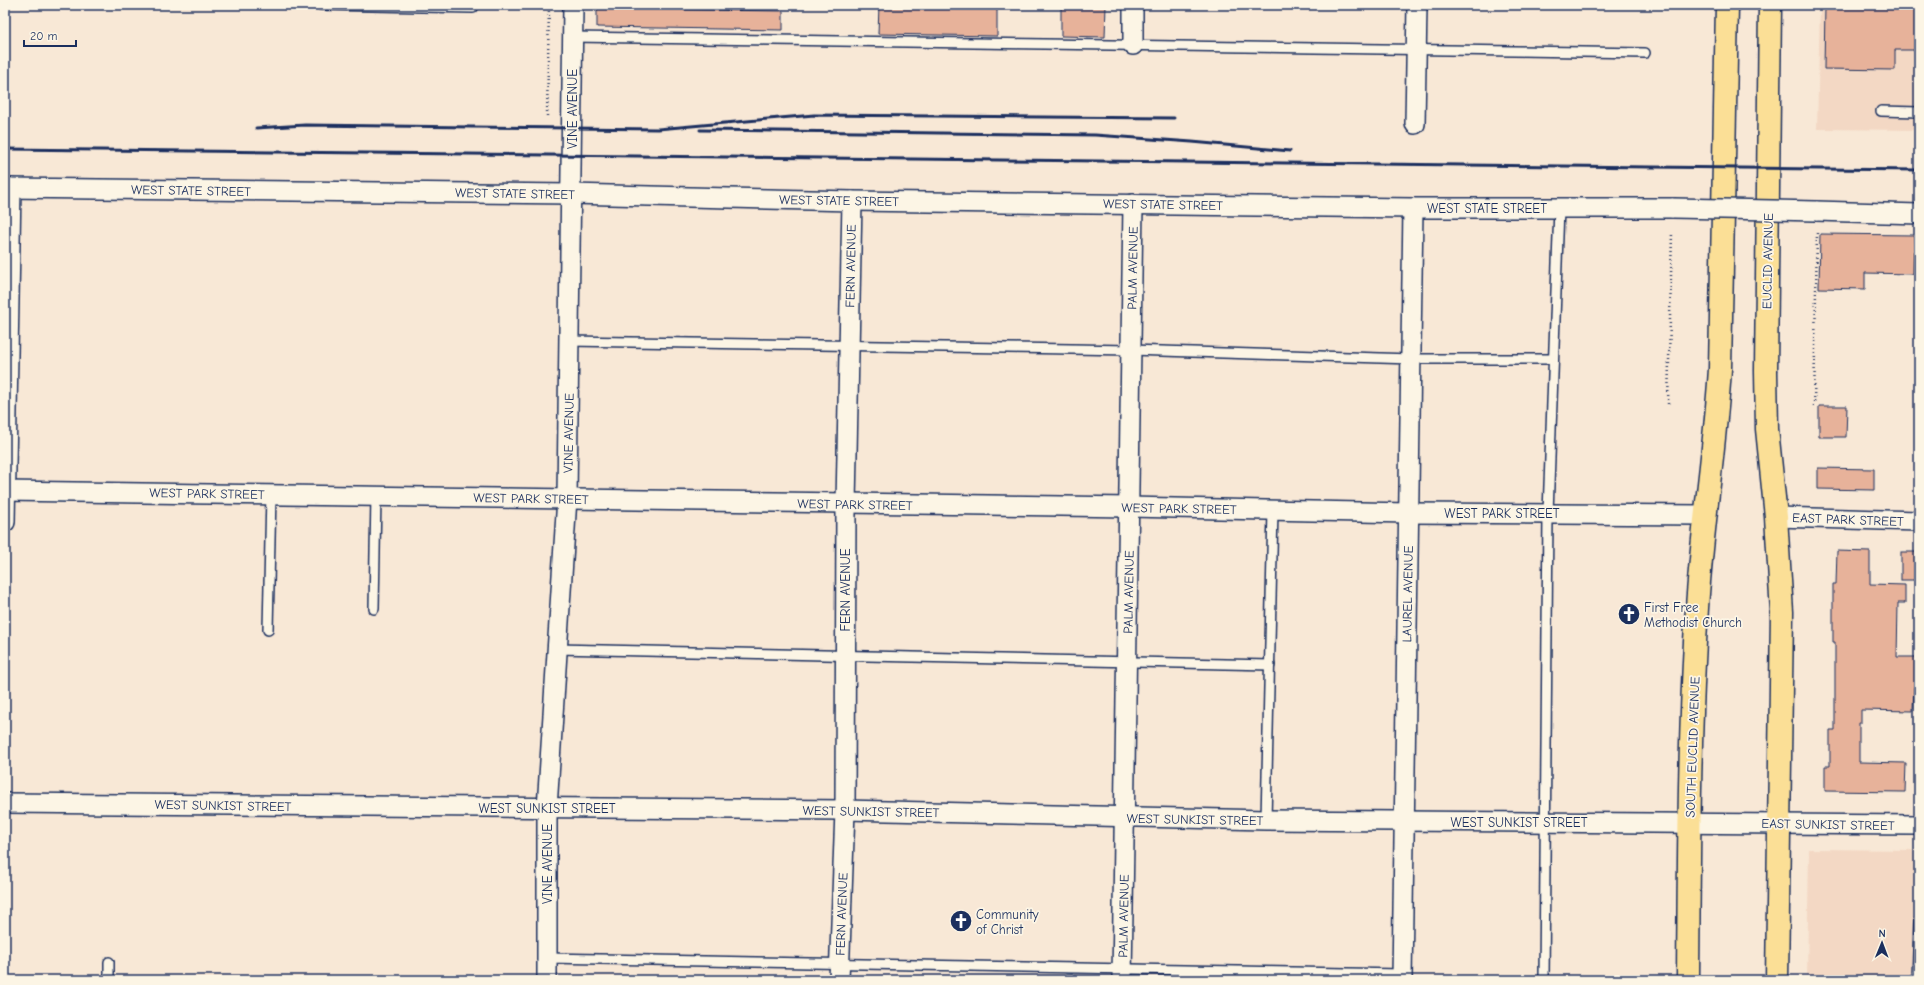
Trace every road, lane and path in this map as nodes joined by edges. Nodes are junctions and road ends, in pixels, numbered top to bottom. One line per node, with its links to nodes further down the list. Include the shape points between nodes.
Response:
1 (321, 5): 2 (lane, via 473,8)
2 (473, 5)
3 (549, 5): 15 (path)
4 (573, 5): 9 (street, VINE AVENUE)
5 (1133, 5): 10 (street)
6 (1417, 5): 11 (street)
7 (1727, 5): 43 (main road, via 1720,369 1716,429)
8 (1770, 5): 44 (main road, EUCLID AVENUE, via 1766,371 1767,429)
9 (573, 36): 10 (lane); 18 (street, VINE AVENUE)
10 (1133, 45): 11 (lane)
11 (1417, 49): 12 (lane); 16 (street)
12 (1645, 53)
13 (1881, 111): 14 (lane)
14 (1919, 112)
15 (547, 116)
16 (1415, 124)
17 (8, 188): 18 (street, WEST STATE STREET); 33 (street)
18 (572, 194): 19 (street, WEST STATE STREET); 26 (street, VINE AVENUE)
19 (852, 201): 20 (street, WEST STATE STREET); 27 (street, FERN AVENUE)
20 (1133, 204): 21 (street, WEST STATE STREET); 28 (street, PALM AVENUE)
21 (1413, 208): 22 (street, WEST STATE STREET); 29 (street, LAUREL AVENUE)
22 (1559, 208): 23 (street, WEST STATE STREET, bridge); 30 (lane)
23 (1919, 214)
24 (1672, 232): 31 (path)
25 (1817, 232): 32 (path)
26 (569, 342): 27 (lane); 37 (street, VINE AVENUE)
27 (849, 345): 28 (lane); 38 (street, FERN AVENUE)
28 (1131, 350): 29 (lane); 39 (street, PALM AVENUE)
29 (1411, 359): 30 (lane); 41 (street, LAUREL AVENUE)
30 (1553, 359): 42 (lane)
31 (1668, 404)
32 (1814, 406)
33 (6, 435): 34 (street)
34 (5, 491): 35 (street, WEST PARK STREET); 46 (street)
35 (271, 494): 36 (street, WEST PARK STREET); 48 (lane)
36 (376, 496): 37 (street, WEST PARK STREET); 47 (lane)
37 (567, 498): 38 (street, WEST PARK STREET); 49 (street, VINE AVENUE)
38 (846, 504): 39 (street, WEST PARK STREET); 50 (street, FERN AVENUE)
39 (1129, 507): 40 (street, WEST PARK STREET); 51 (street, PALM AVENUE)
40 (1273, 510): 41 (street, WEST PARK STREET); 52 (lane)
41 (1408, 513): 42 (street, WEST PARK STREET); 58 (street, LAUREL AVENUE)
42 (1548, 513): 43 (street, WEST PARK STREET); 59 (lane)
43 (1704, 515): 60 (main road, SOUTH EUCLID AVENUE, via 1697,608)
44 (1776, 517): 45 (street, EAST PARK STREET); 62 (main road, via 1782,612)
45 (1919, 521)
46 (5, 522)
47 (374, 609)
48 (268, 630)
49 (557, 650): 50 (lane); 54 (street, VINE AVENUE)
50 (845, 656): 51 (lane); 55 (street, FERN AVENUE)
51 (1126, 662): 52 (lane); 56 (street, PALM AVENUE)
52 (1270, 665): 57 (lane)
53 (5, 803): 54 (street, WEST SUNKIST STREET)
54 (547, 808): 55 (street, WEST SUNKIST STREET); 65 (street, VINE AVENUE)
55 (845, 810): 56 (street, WEST SUNKIST STREET); 67 (street, FERN AVENUE)
56 (1124, 818): 57 (street, WEST SUNKIST STREET); 68 (street, PALM AVENUE)
57 (1266, 820): 58 (street, WEST SUNKIST STREET)
58 (1403, 822): 59 (street, WEST SUNKIST STREET); 69 (street, LAUREL AVENUE)
59 (1544, 822): 60 (street, WEST SUNKIST STREET); 72 (lane)
60 (1690, 822): 61 (street, WEST SUNKIST STREET); 73 (main road, SOUTH EUCLID AVENUE)
61 (1737, 823): 62 (street, EAST SUNKIST STREET)
62 (1779, 823): 63 (street, EAST SUNKIST STREET); 74 (main road)
63 (1919, 825)
64 (1919, 922): 75 (lane)
65 (547, 958): 67 (lane); 71 (street, VINE AVENUE)
66 (109, 962): 70 (lane)
67 (840, 972): 68 (lane)
68 (1122, 974): 69 (lane)
69 (1402, 977)
70 (109, 980)
71 (547, 980)
72 (1544, 980)
73 (1688, 980)
74 (1777, 980)
75 (1917, 980)

